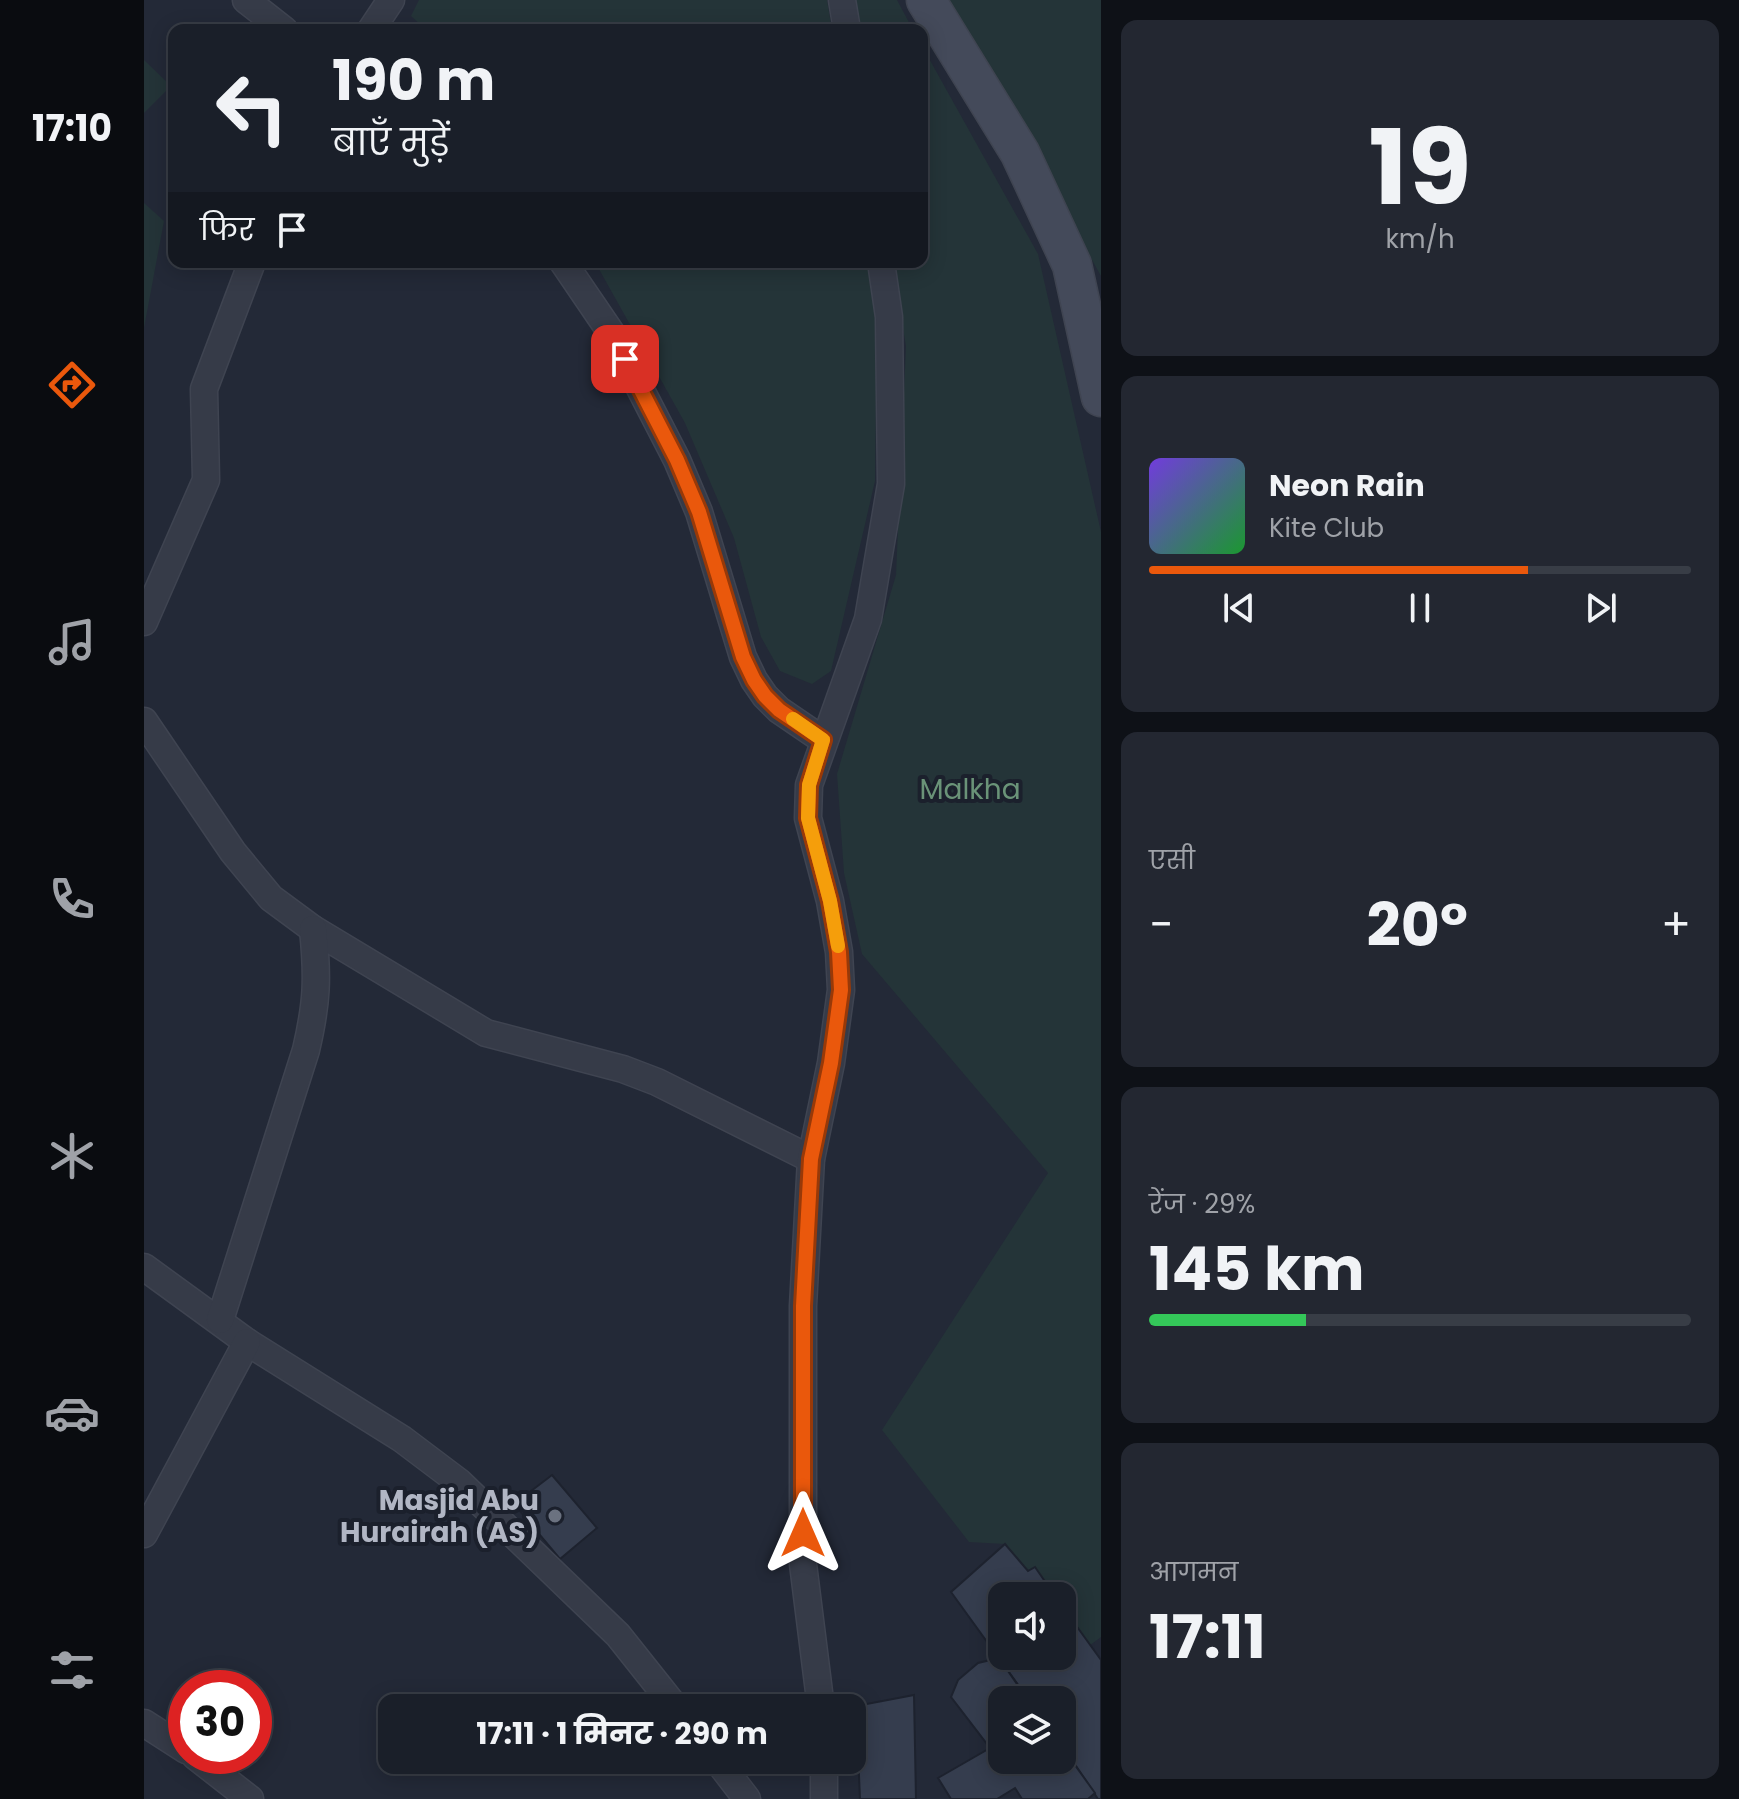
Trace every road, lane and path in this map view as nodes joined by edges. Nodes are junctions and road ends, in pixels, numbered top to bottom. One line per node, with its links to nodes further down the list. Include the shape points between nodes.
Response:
1 (246, 0): 5 (street)
2 (391, 0): 6 (street)
3 (842, 0): 7 (street)
4 (926, 0): 11 (street, via 1020,153 1072,265)
5 (276, 24)
6 (375, 24)
7 (846, 24)
8 (250, 268): 12 (street, via 204,389 206,480)
9 (567, 268): 14 (street, via 612,334 677,460 754,680 779,710)
10 (882, 268): 14 (street, via 889,317 891,484 868,619)
11 (1101, 397)
12 (144, 622)
13 (144, 721): 15 (street, via 233,852 271,898)
14 (823, 740): 16 (street, via 809,785 808,818 830,901 841,990)
15 (313, 929): 16 (street, via 486,1033 657,1082); 18 (street, via 315,1013)
16 (811, 1159): 22 (street, via 803,1306 803,1564)
17 (144, 1267): 18 (street)
18 (220, 1320): 19 (street)
19 (247, 1342): 20 (street); 21 (street, via 402,1439 459,1482 618,1635)
20 (144, 1534)
21 (665, 1694)
22 (819, 1694)
23 (144, 1723): 24 (street)
24 (168, 1738)
25 (218, 1774): 28 (street)
26 (728, 1774): 29 (street)
27 (824, 1774): 30 (street)
28 (250, 1799)
29 (747, 1799)
30 (824, 1799)

